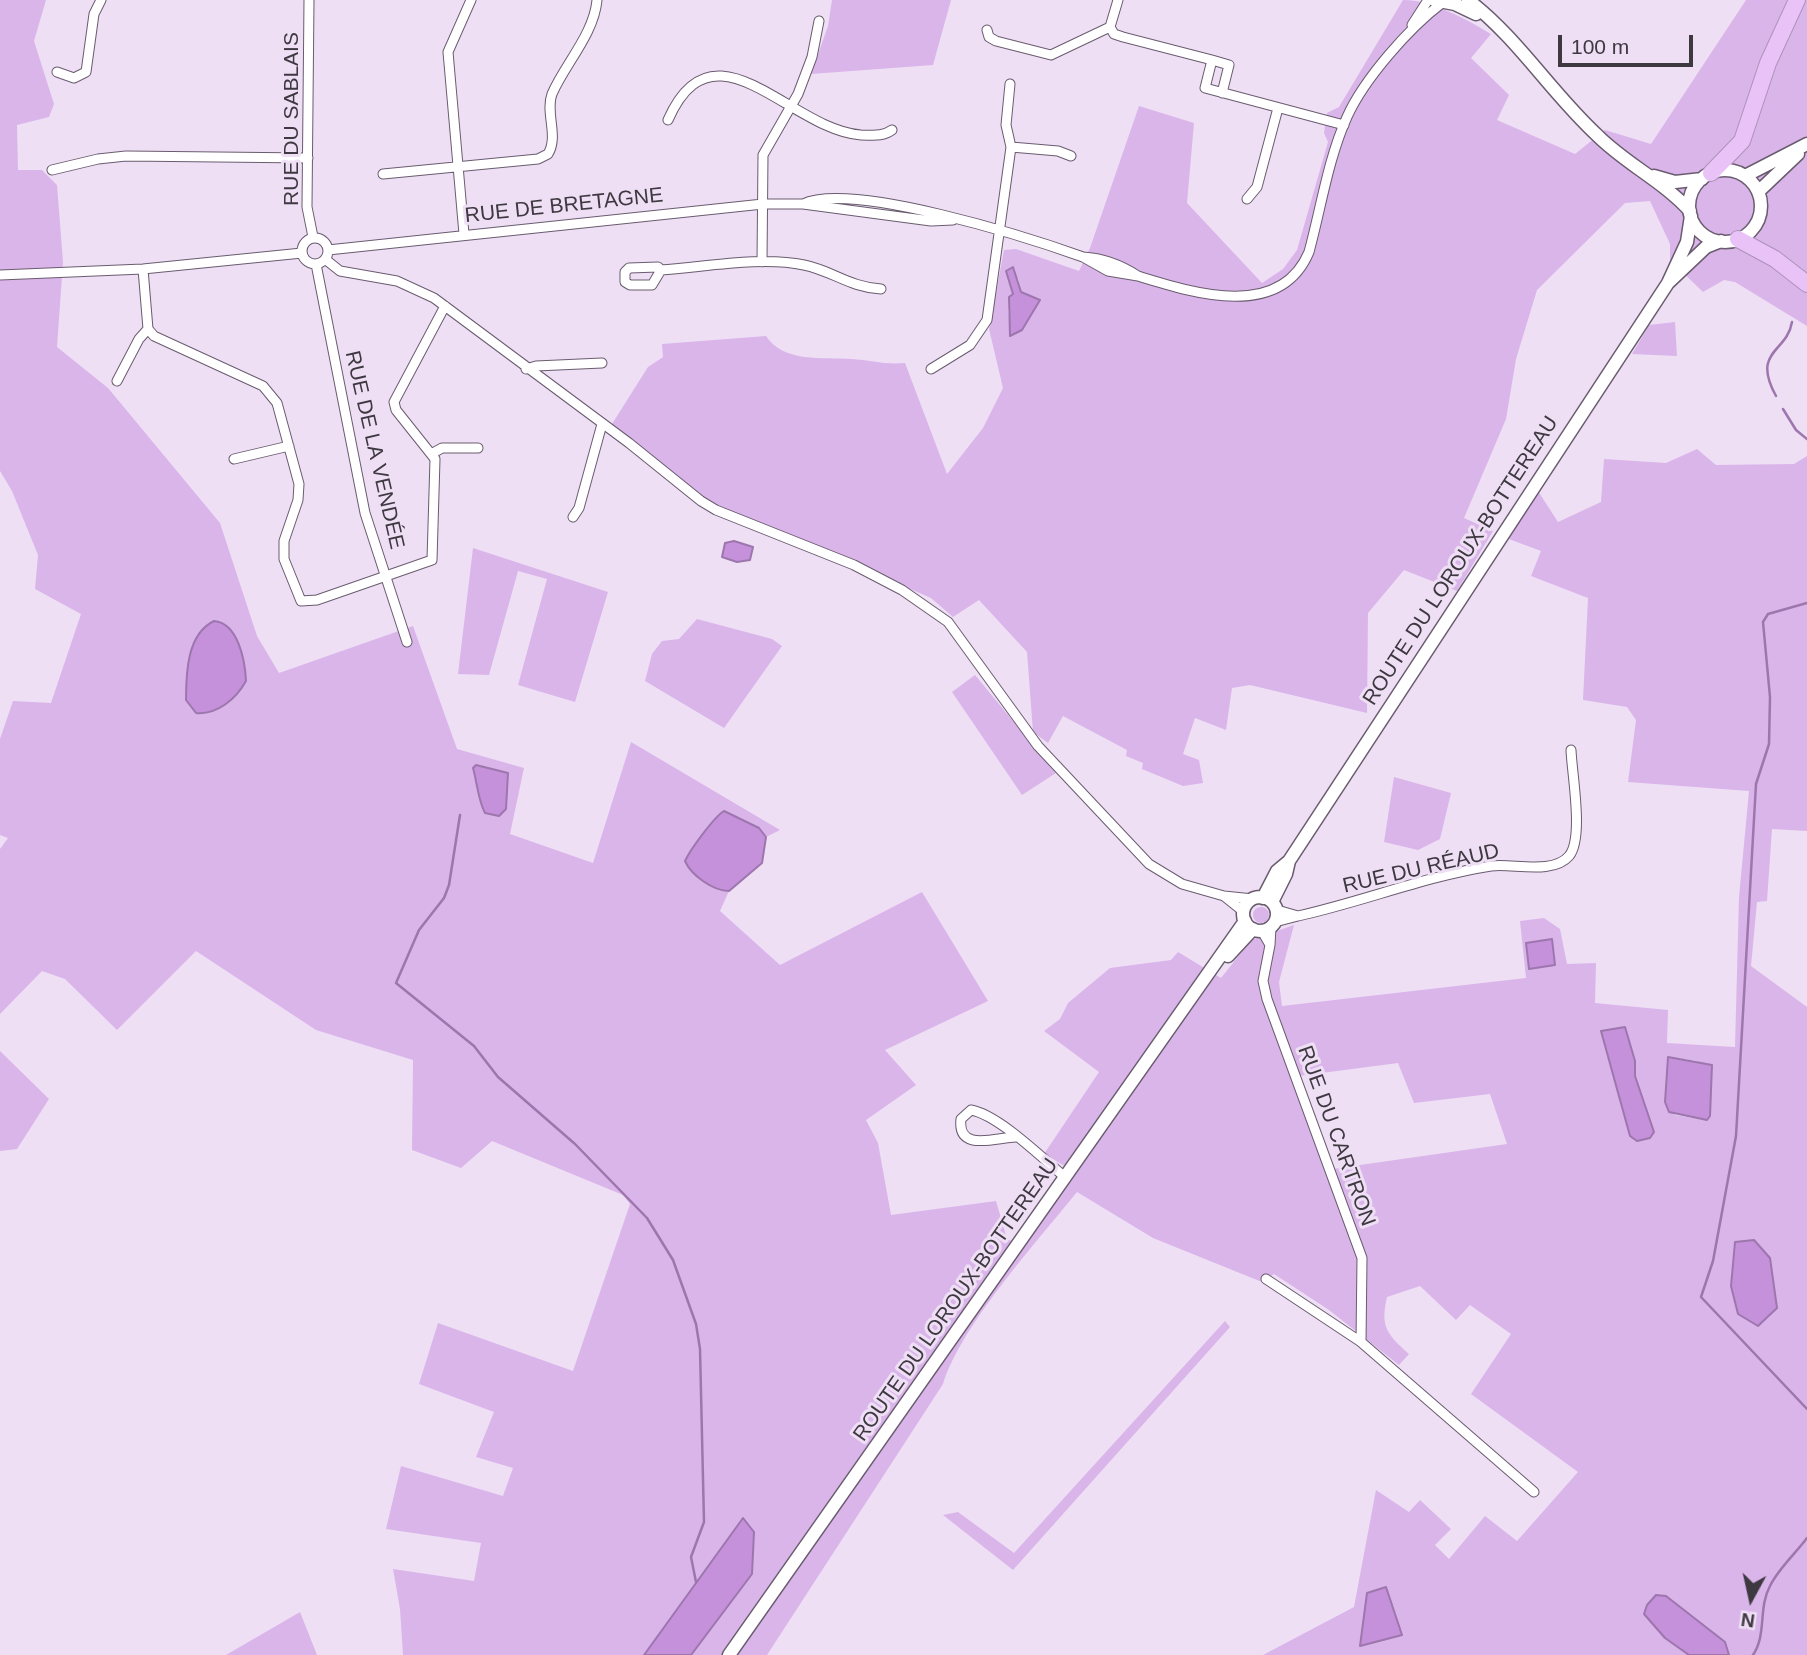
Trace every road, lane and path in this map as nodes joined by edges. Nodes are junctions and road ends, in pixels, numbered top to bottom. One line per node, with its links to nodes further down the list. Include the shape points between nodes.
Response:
1 (102, 0): 16 (street, via 94,15 86,72 74,78)
2 (309, 0): 27 (street, RUE DU SABLAIS)
3 (471, 0): 28 (street, via 448,52)
4 (597, 0): 28 (street, via 587,30 552,96 548,154 538,159)
5 (1118, 0): 12 (street)
6 (1428, 0): 14 (street, RUE DE BRETAGNE)
7 (1468, 0): 10 (main road)
8 (1797, 0): 32 (highway, via 1768,63 1742,141)
9 (1443, 1): 10 (main road); 14 (street, RUE DE BRETAGNE)
10 (1486, 18): 31 (main road, via 1599,138)
11 (819, 21): 19 (street, via 808,68)
12 (1110, 27): 13 (street, via 1051,55 996,41); 15 (street, via 1123,37)
13 (987, 30)
14 (1412, 30): 22 (street, RUE DE BRETAGNE, via 1354,103)
15 (1212, 60): 18 (street, via 1229,65); 18 (street, via 1205,88)
16 (57, 72)
17 (1010, 84): 25 (street, via 1006,125)
18 (1222, 93): 20 (street)
19 (790, 107): 21 (street, via 740,78 716,74 688,88); 23 (street, via 844,132 876,136); 36 (street, via 765,148)
20 (1278, 108): 22 (street); 35 (street, via 1257,187)
21 (668, 120)
22 (1344, 125): 38 (street, RUE DE BRETAGNE, via 1309,252 1286,284 1267,294 1242,297 1108,271 1083,257)
23 (892, 130)
24 (1807, 145): 33 (main road); 34 (main road)
25 (1011, 148): 26 (street); 38 (street)
26 (1071, 156)
27 (308, 158): 29 (street, via 126,156); 40 (street, RUE DU SABLAIS, via 307,207)
28 (457, 166): 30 (street); 39 (street)
29 (52, 170)
30 (383, 174)
31 (1648, 174): 32 (main road, via 1675,182); 37 (main road)
32 (1706, 176): 33 (main road, via 1730,171); 37 (main road, via 1692,192)
33 (1745, 176): 34 (main road)
34 (1758, 192): 41 (main road, via 1757,221)
35 (1247, 199)
36 (762, 204): 38 (street, RUE DE BRETAGNE, via 953,220); 39 (street, RUE DE BRETAGNE); 45 (street)
37 (1690, 214): 42 (main road, via 1703,234); 49 (main road, ROUTE DU LOROUX-BOTTEREAU, via 1687,242)
38 (999, 230): 56 (street, via 984,327 970,345)
39 (464, 234): 44 (street, RUE DE BRETAGNE)
40 (313, 237): 43 (street, via 303,243); 44 (street, via 323,240)
41 (1738, 239): 42 (main road); 50 (highway, via 1775,258)
42 (1721, 241): 49 (main road, ROUTE DU LOROUX-BOTTEREAU, via 1706,247)
43 (302, 253): 44 (street, via 307,262); 46 (street)
44 (323, 258): 52 (street, via 348,274 407,284); 64 (street, RUE DE LA VENDÉE, via 360,489)
45 (762, 262): 47 (street); 51 (street, via 802,264 860,288)
46 (143, 269): 48 (street); 53 (street)
47 (661, 270)
48 (0, 275)
49 (1668, 283): 68 (main road, ROUTE DU LOROUX-BOTTEREAU, via 1289,861 1277,871)
50 (1807, 284)
51 (881, 289)
52 (445, 306): 55 (street); 61 (street, via 394,402)
53 (148, 329): 57 (street); 59 (street, via 162,342 263,386 277,403)
54 (602, 363): 55 (street)
55 (527, 369): 58 (street)
56 (932, 369)
57 (117, 381)
58 (603, 424): 63 (street); 67 (street, via 716,510 854,565 902,590 948,622 1038,746 1149,864 1182,884)
59 (289, 446): 62 (street); 64 (street, via 299,484 284,541 284,559 301,601 317,600)
60 (478, 448): 61 (street, via 442,448)
61 (433, 453): 64 (street, via 432,560)
62 (234, 459)
63 (573, 517)
64 (385, 575): 65 (street, RUE DE LA VENDÉE)
65 (407, 642)
66 (1571, 750): 68 (street, RUE DU RÉAUD, via 1576,822 1573,849 1566,859 1552,865 1481,868 1298,916)
67 (1224, 896): 68 (street); 68 (street)
68 (1261, 915): 70 (main road, ROUTE DU LOROUX-BOTTEREAU, via 1214,967); 72 (street, RUE DU CARTRON, via 1270,945 1263,981 1266,999 1362,1258)
69 (1016, 1137): 69 (street, via 978,1111 965,1112 961,1119 960,1128 974,1142); 70 (street)
70 (1066, 1178): 74 (main road, ROUTE DU LOROUX-BOTTEREAU)
71 (1266, 1279): 72 (street)
72 (1361, 1342): 73 (street)
73 (1534, 1492)
74 (729, 1655)

